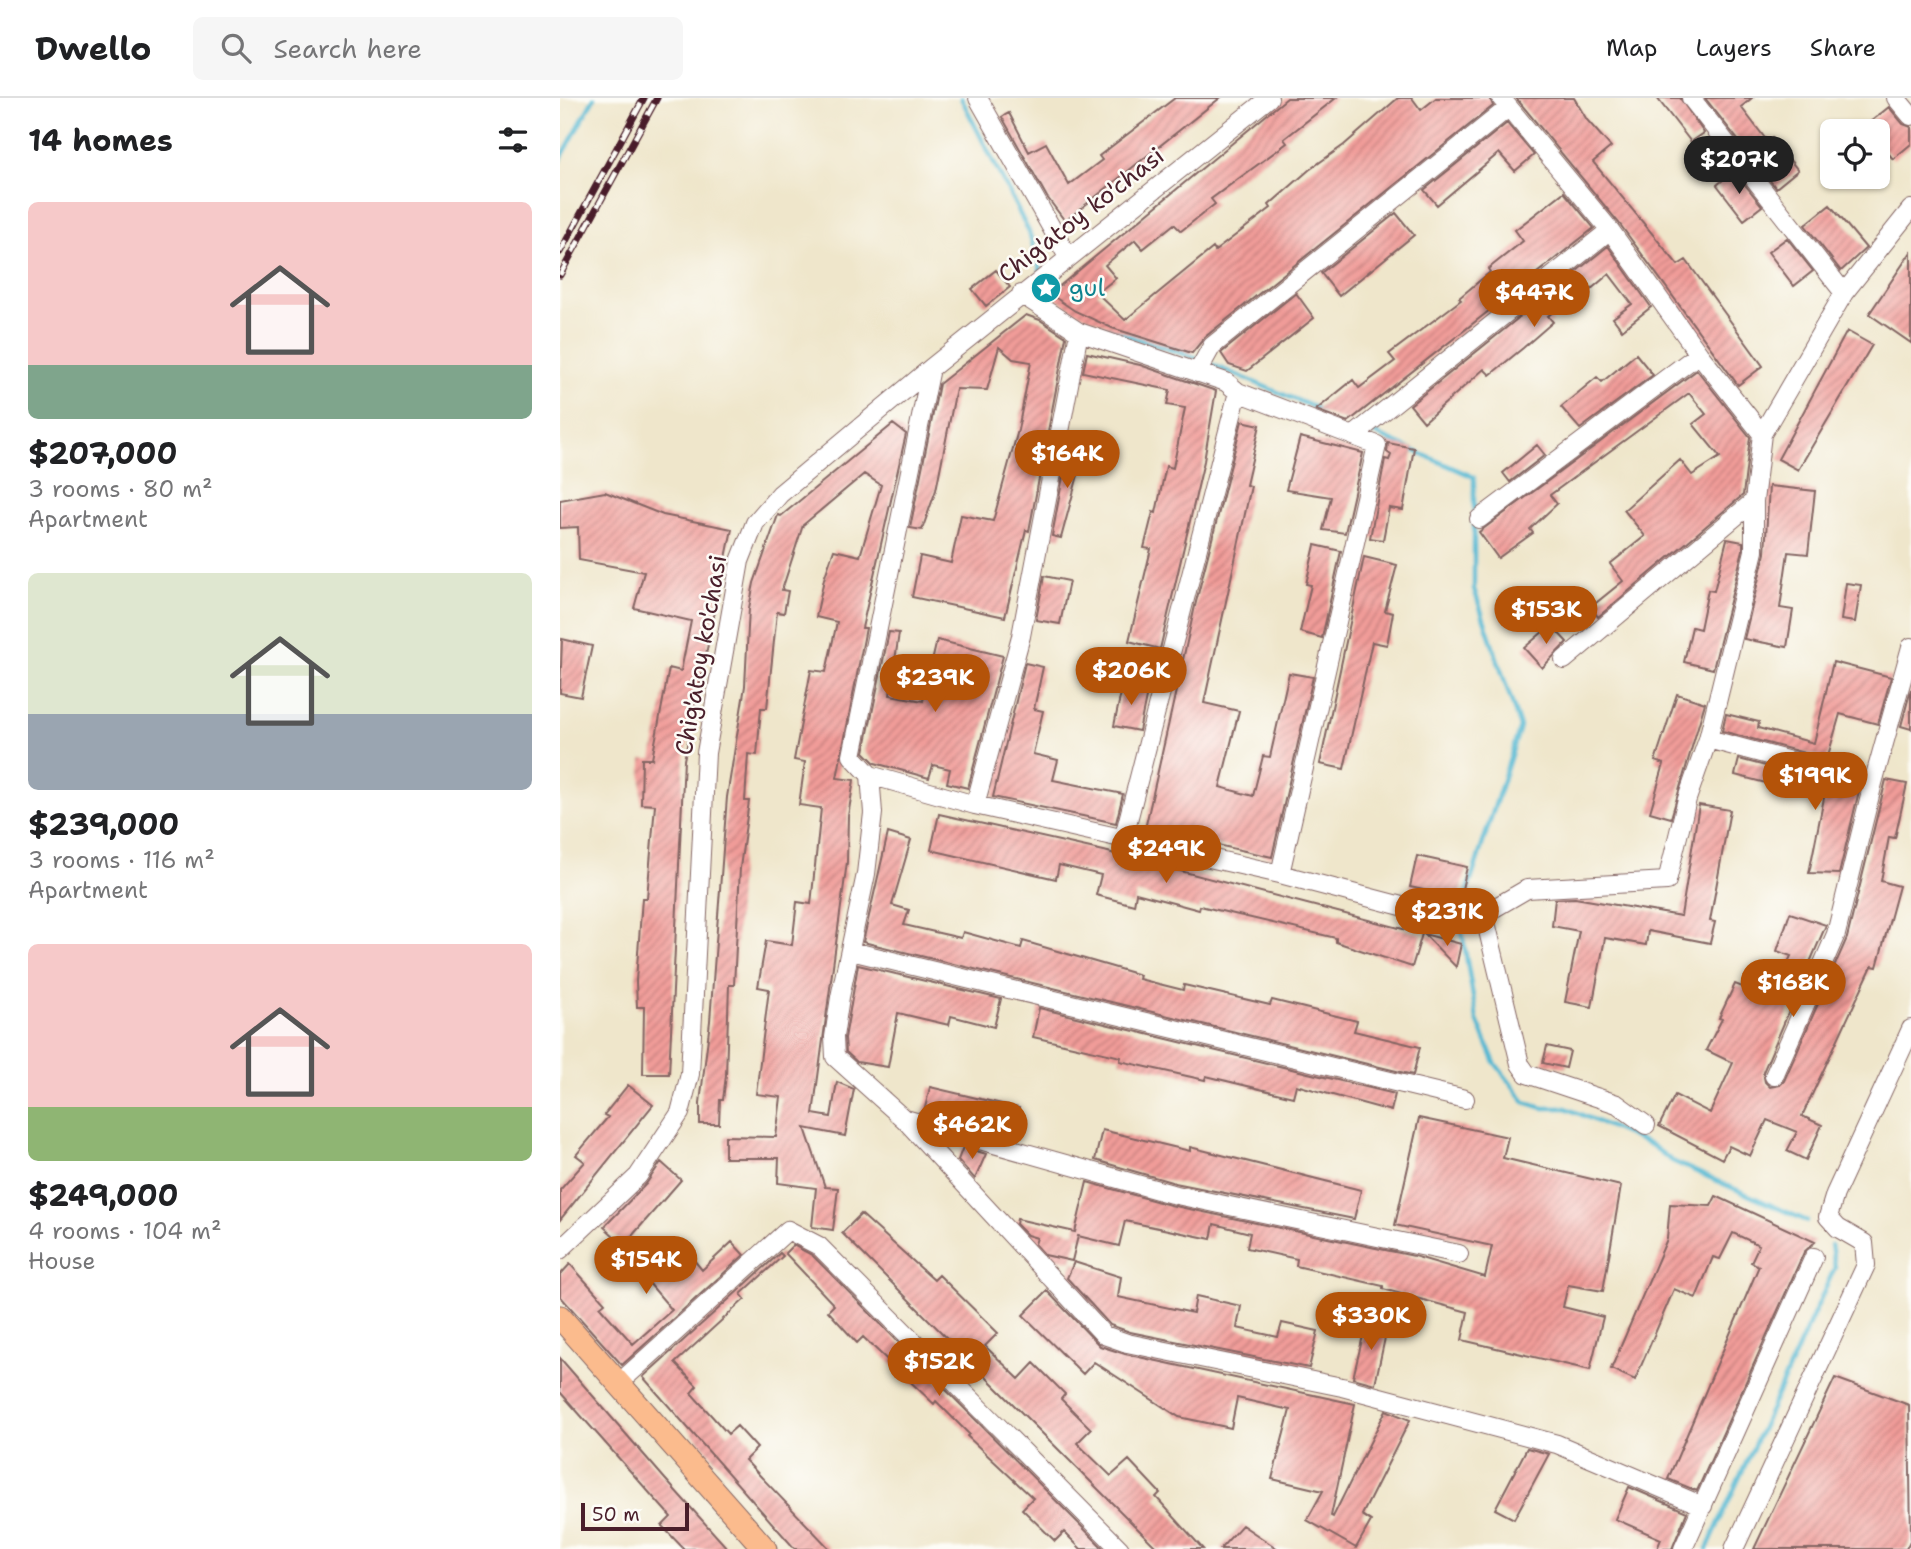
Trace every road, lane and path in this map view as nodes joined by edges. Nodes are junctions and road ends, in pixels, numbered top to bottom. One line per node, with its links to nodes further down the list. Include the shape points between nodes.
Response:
1 (978, 98): 9 (street)
2 (1269, 98): 9 (street, Chig'atoy ko'chasi)
3 (1691, 98): 10 (street)
4 (1896, 98): 6 (street)
5 (1505, 103): 8 (street); 15 (street, via 1212,346)
6 (1911, 116)
7 (1911, 209): 10 (street)
8 (1610, 230): 13 (street); 18 (street)
9 (1068, 257): 11 (street, Chig'atoy ko'chasi)
10 (1844, 293): 17 (street)
11 (1021, 294): 12 (street); 14 (street, Chig'atoy ko'chasi)
12 (1079, 332): 15 (street); 26 (street, via 1021,636)
13 (1699, 355): 17 (street); 20 (street)
14 (931, 368): 24 (street, via 852,755); 36 (street, Chig'atoy ko'chasi, via 780,494 755,523 740,561 706,753 690,1074 680,1113 638,1176)
15 (1199, 368): 16 (street)
16 (1238, 392): 18 (street); 27 (street)
17 (1762, 434): 19 (street)
18 (1353, 436): 28 (street, via 1377,445 1374,467)
19 (1754, 501): 22 (street); 23 (street, via 1754,551)
20 (1479, 519)
21 (1911, 647): 25 (street)
22 (1564, 660)
23 (1708, 738): 25 (street); 29 (street, via 1667,881 1527,889)
24 (870, 775): 26 (street); 30 (street, via 873,813)
25 (1873, 783): 32 (street, via 1836,934)
26 (975, 805): 27 (street)
27 (1123, 841): 28 (street)
28 (1280, 874): 29 (street, via 1447,918)
29 (1484, 914): 35 (street, via 1520,1064 1527,1074 1617,1104)
30 (851, 951): 33 (street); 34 (street, via 834,1037 835,1057)
31 (1911, 1030): 45 (street, via 1828,1217 1864,1244 1866,1265)
32 (1774, 1076)
33 (1465, 1099)
34 (904, 1119): 37 (street, via 1172,1194); 41 (street, via 1104,1335 1342,1387 1557,1444)
35 (1646, 1125)
36 (560, 1250)
37 (1459, 1254)
38 (1814, 1257): 41 (street)
39 (560, 1317): 40 (main road)
40 (618, 1384): 42 (main road); 43 (street, via 788,1230 819,1246)
41 (1703, 1506): 44 (street)
42 (765, 1549)
43 (1120, 1549)
44 (1683, 1549)
45 (1734, 1549)

